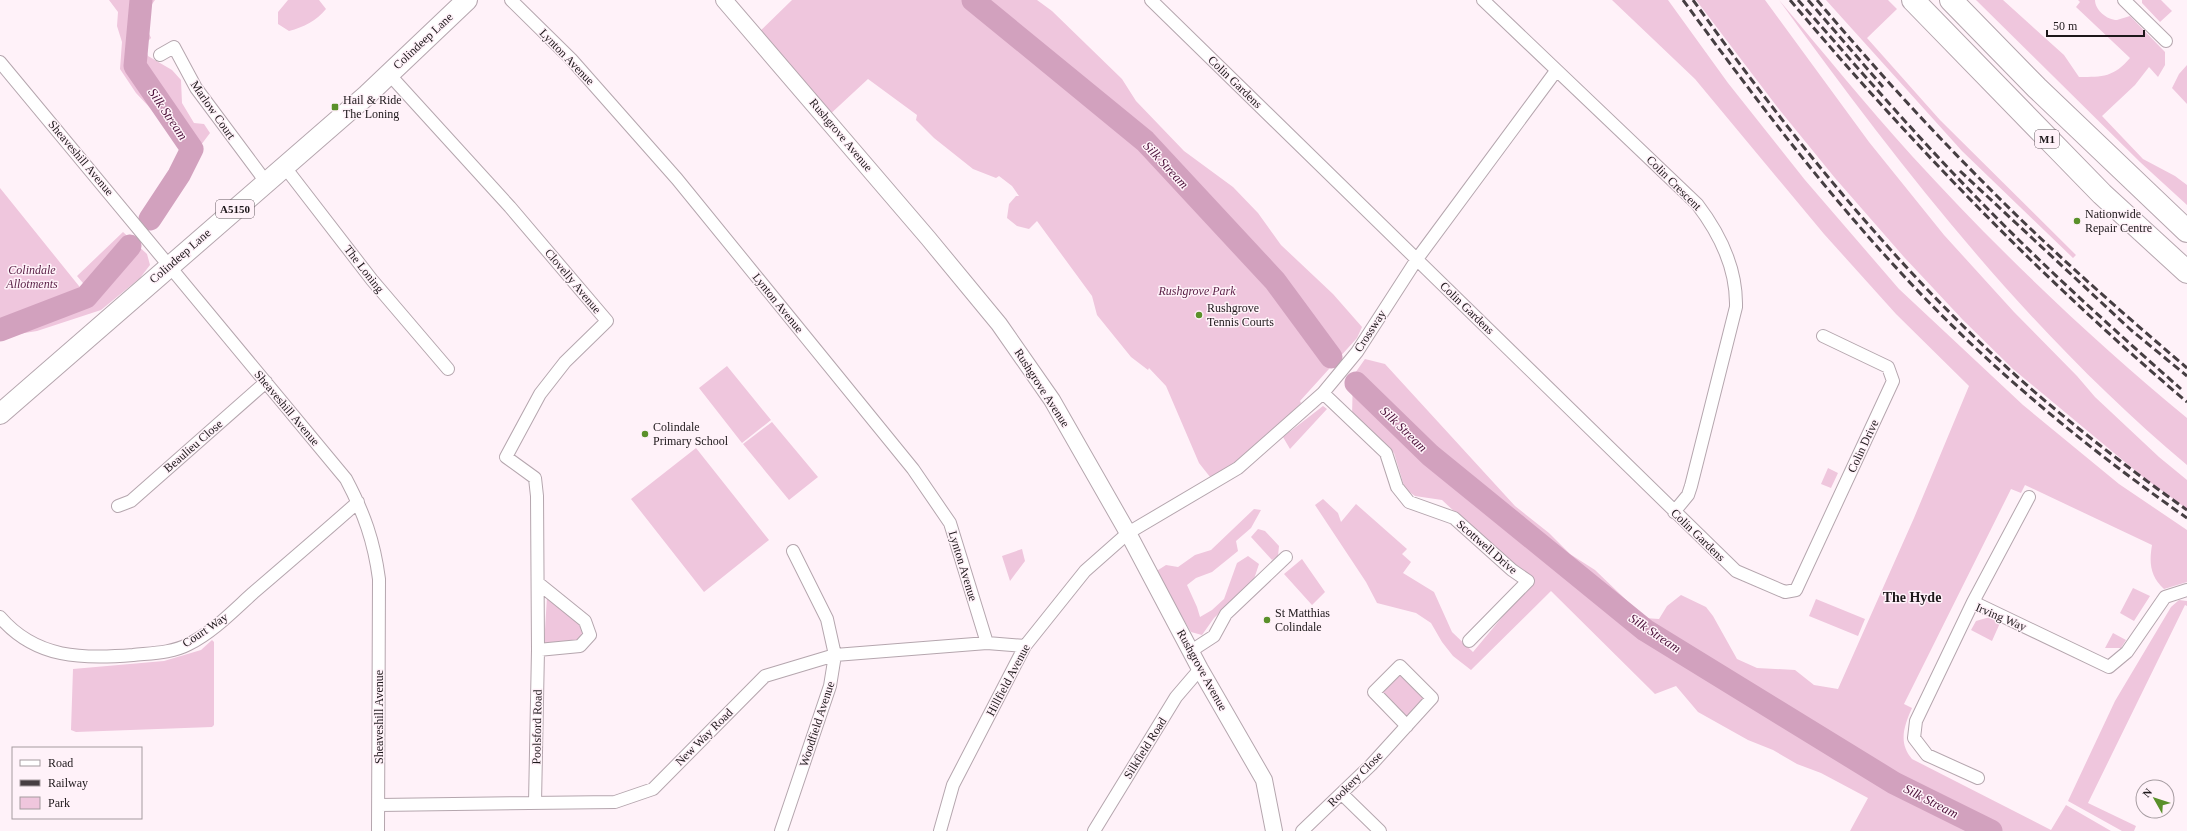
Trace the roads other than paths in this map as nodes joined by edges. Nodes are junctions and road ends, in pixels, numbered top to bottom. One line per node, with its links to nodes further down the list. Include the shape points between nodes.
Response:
1 (467, 0): 13 (main road, Colindeep Lane / A5150)
2 (510, 0): 39 (street, Lynton Avenue, via 571,59 678,179 913,469 950,523)
3 (724, 0): 30 (street, Rushgrove Avenue, via 924,232 999,324 1052,400)
4 (1151, 0): 17 (street, Colin Gardens)
5 (1483, 0): 12 (street, Colin Crescent)
6 (1913, 0): 19 (highway, M1, via 2102,194)
7 (1951, 0): 16 (highway, M1, via 2037,88)
8 (2124, 0): 9 (street)
9 (2166, 40)
10 (160, 55): 15 (street, Marlow Court, via 174,47 196,88)
11 (0, 62): 18 (street, Sheaveshill Avenue)
12 (1556, 71): 17 (street, Crossway); 29 (street, Colin Crescent, via 1697,204 1710,221 1731,267 1736,289 1736,307 1691,486 1688,495)
13 (388, 73): 14 (main road, Colindeep Lane / A5150, via 367,95); 25 (street, Clovelly Avenue, via 510,207 607,321 565,362 540,394 506,458 536,478)
14 (284, 166): 15 (main road, Colindeep Lane / A5150); 21 (street, The Loning, via 372,280)
15 (266, 182): 18 (main road, Colindeep Lane / A5150)
16 (2187, 231)
17 (1416, 259): 23 (street, Crossway, via 1357,352); 29 (street, Colin Gardens)
18 (169, 266): 22 (street, Sheaveshill Avenue); 24 (main road, Colindeep Lane / A5150)
19 (2187, 272)
20 (1823, 336): 34 (street, Colin Drive, via 1888,367 1894,381)
21 (448, 368)
22 (266, 382): 27 (street, Sheaveshill Avenue, via 346,479); 28 (street, Beaulieu Close, via 131,501)
23 (1325, 390): 30 (street, Crossway, via 1238,468); 38 (street, Scottwell Drive, via 1386,453 1397,487 1409,502 1454,518 1528,581)
24 (0, 414)
25 (537, 496): 33 (street, Poolsford Road)
26 (2029, 497): 36 (street)
27 (358, 502): 37 (street, Court Way, via 218,624 190,644 171,651 97,658 72,656 44,649 27,640); 49 (street, Sheaveshill Avenue, via 368,526 379,579)
28 (118, 506)
29 (1674, 512): 34 (street, Colin Gardens, via 1736,571 1785,592)
30 (1128, 534): 40 (street, Hillfield Avenue, via 1085,571); 42 (street, Rushgrove Avenue)
31 (793, 550): 43 (street, Woodfield Avenue, via 827,619)
32 (1286, 558): 42 (street, via 1226,614 1214,636)
33 (538, 584): 41 (street, Poolsford Road); 41 (street, via 584,620 590,635 580,646)
34 (1796, 590)
35 (2187, 590): 36 (street, Irving Way, via 2165,597 2127,652 2109,667)
36 (1973, 602): 46 (street, Irving Way, via 1916,721 1914,738 1927,755)
37 (1, 620)
38 (1468, 641)
39 (987, 643): 40 (street, New Way Road); 43 (street, New Way Road)
40 (1025, 646): 52 (street, Hillfield Avenue, via 953,786)
41 (538, 650): 48 (street, Poolsford Road)
42 (1191, 651): 44 (street, Rushgrove Avenue)
43 (835, 655): 48 (street, New Way Road, via 765,676 653,789 615,802); 51 (street, Woodfield Avenue, via 830,686)
44 (1200, 669): 53 (street, Silkfield Road, via 1176,697); 54 (street, Rushgrove Avenue, via 1264,780)
45 (1407, 726): 45 (street, Rookery Close, via 1374,692 1400,666 1432,698); 47 (street, Rookery Close)
46 (1978, 778)
47 (1342, 794): 55 (street, Rookery Close); 56 (street)
48 (535, 803): 49 (street, New Way Road)
49 (379, 805): 50 (street, Sheaveshill Avenue)
50 (378, 831)
51 (781, 831)
52 (940, 831)
53 (1094, 831)
54 (1274, 831)
55 (1302, 831)
56 (1380, 831)

